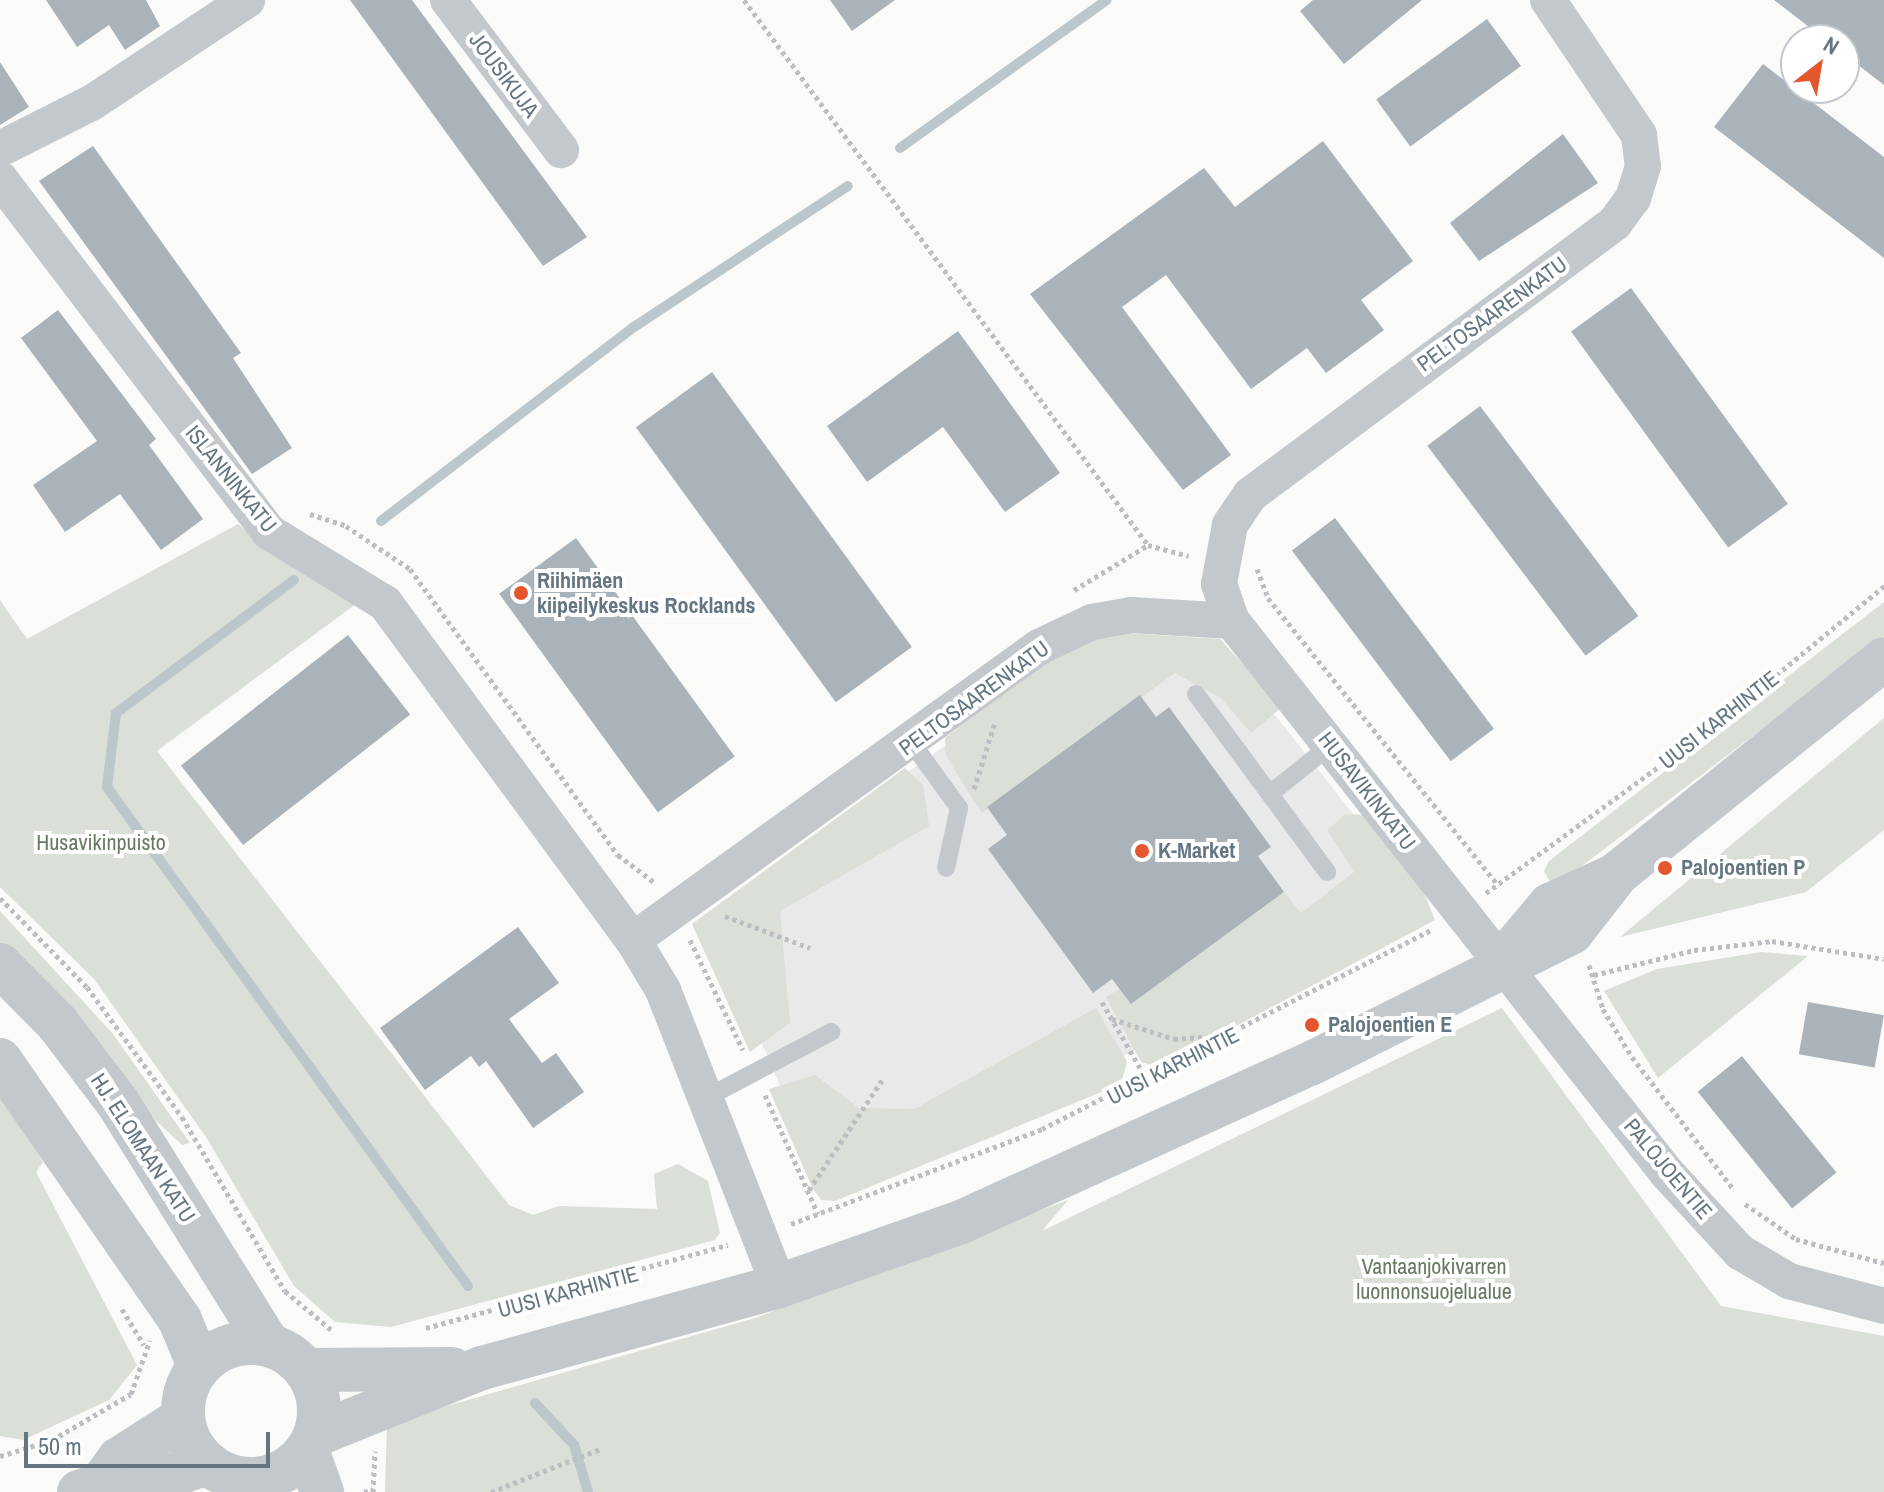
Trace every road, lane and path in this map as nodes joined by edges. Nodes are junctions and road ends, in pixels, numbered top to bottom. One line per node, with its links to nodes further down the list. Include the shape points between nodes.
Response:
1 (247, 0): 5 (street, via 93,102)
2 (448, 0): 6 (street, JOUSIKUJA)
3 (744, 0): 8 (path)
4 (1548, 0): 11 (street, PELTOSAARENKATU, via 1639,135 1643,166 1633,198 1615,223 1250,495 1230,525 1218,563)
5 (0, 149)
6 (561, 150)
7 (0, 179): 24 (street, ISLANNINKATU, via 269,532 385,603)
8 (1148, 545)
9 (1258, 559): 20 (path, via 1268,598)
10 (1884, 586): 19 (path, UUSI KARHINTIE)
11 (1232, 621): 14 (street, PELTOSAARENKATU, via 1191,613 1092,622 1039,647); 15 (street, HUSAVIKINKATU)
12 (1884, 659): 23 (street)
13 (1196, 694): 16 (lane)
14 (912, 743): 17 (lane, via 959,808); 22 (street, PELTOSAARENKATU)
15 (1331, 745): 16 (lane); 21 (street, HUSAVIKINKATU)
16 (1271, 793): 18 (lane)
17 (946, 868)
18 (1327, 872)
19 (1519, 873): 20 (path, UUSI KARHINTIE); 23 (path)
20 (1498, 885): 21 (path, UUSI KARHINTIE)
21 (1461, 911): 27 (street, HUSAVIKINKATU); 33 (path, UUSI KARHINTIE)
22 (678, 915): 24 (street, PELTOSAARENKATU); 25 (path, via 711,910)
23 (1561, 919): 27 (street); 29 (path)
24 (633, 940): 37 (street, via 663,990)
25 (810, 948)
26 (1884, 959): 29 (path, via 1772,941 1694,950)
27 (1502, 962): 42 (street, via 1190,1121 961,1222); 44 (street, PALOJOENTIE, via 1667,1173 1740,1252 1789,1281)
28 (0, 965): 43 (street, HJ. ELOMAAN KATU, via 118,1103)
29 (1594, 975): 40 (path, via 1603,1009 1632,1057 1742,1202 1796,1239)
30 (1102, 1002): 31 (path)
31 (1112, 1019): 33 (path, via 1174,1039); 36 (path)
32 (831, 1032): 37 (lane)
33 (1236, 1034): 36 (path, UUSI KARHINTIE)
34 (0, 1060): 45 (street)
35 (882, 1080): 38 (path)
36 (1147, 1080): 39 (path, UUSI KARHINTIE, via 1042,1129)
37 (704, 1099): 39 (street)
38 (808, 1191)
39 (759, 1236): 42 (street); 46 (path, UUSI KARHINTIE)
40 (1884, 1263)
41 (270, 1265): 43 (path)
42 (779, 1286): 49 (street)
43 (231, 1288): 47 (street, HJ. ELOMAAN KATU)
44 (1884, 1306)
45 (180, 1320): 48 (street); 54 (path, via 144,1345 131,1394 52,1440)
46 (414, 1330)
47 (268, 1344): 48 (street, via 230,1345); 50 (street)
48 (199, 1366): 51 (street)
49 (482, 1368): 50 (street); 52 (street)
50 (306, 1370): 52 (street, via 320,1413)
51 (183, 1418): 55 (street); 57 (street, via 119,1459)
52 (311, 1443): 56 (street); 59 (street)
53 (600, 1449): 61 (path)
54 (0, 1456)
55 (207, 1463): 56 (street); 57 (street, via 130,1490)
56 (266, 1485)
57 (89, 1488)
58 (373, 1489): 60 (path)
59 (322, 1492)
60 (364, 1492)
61 (491, 1492)

